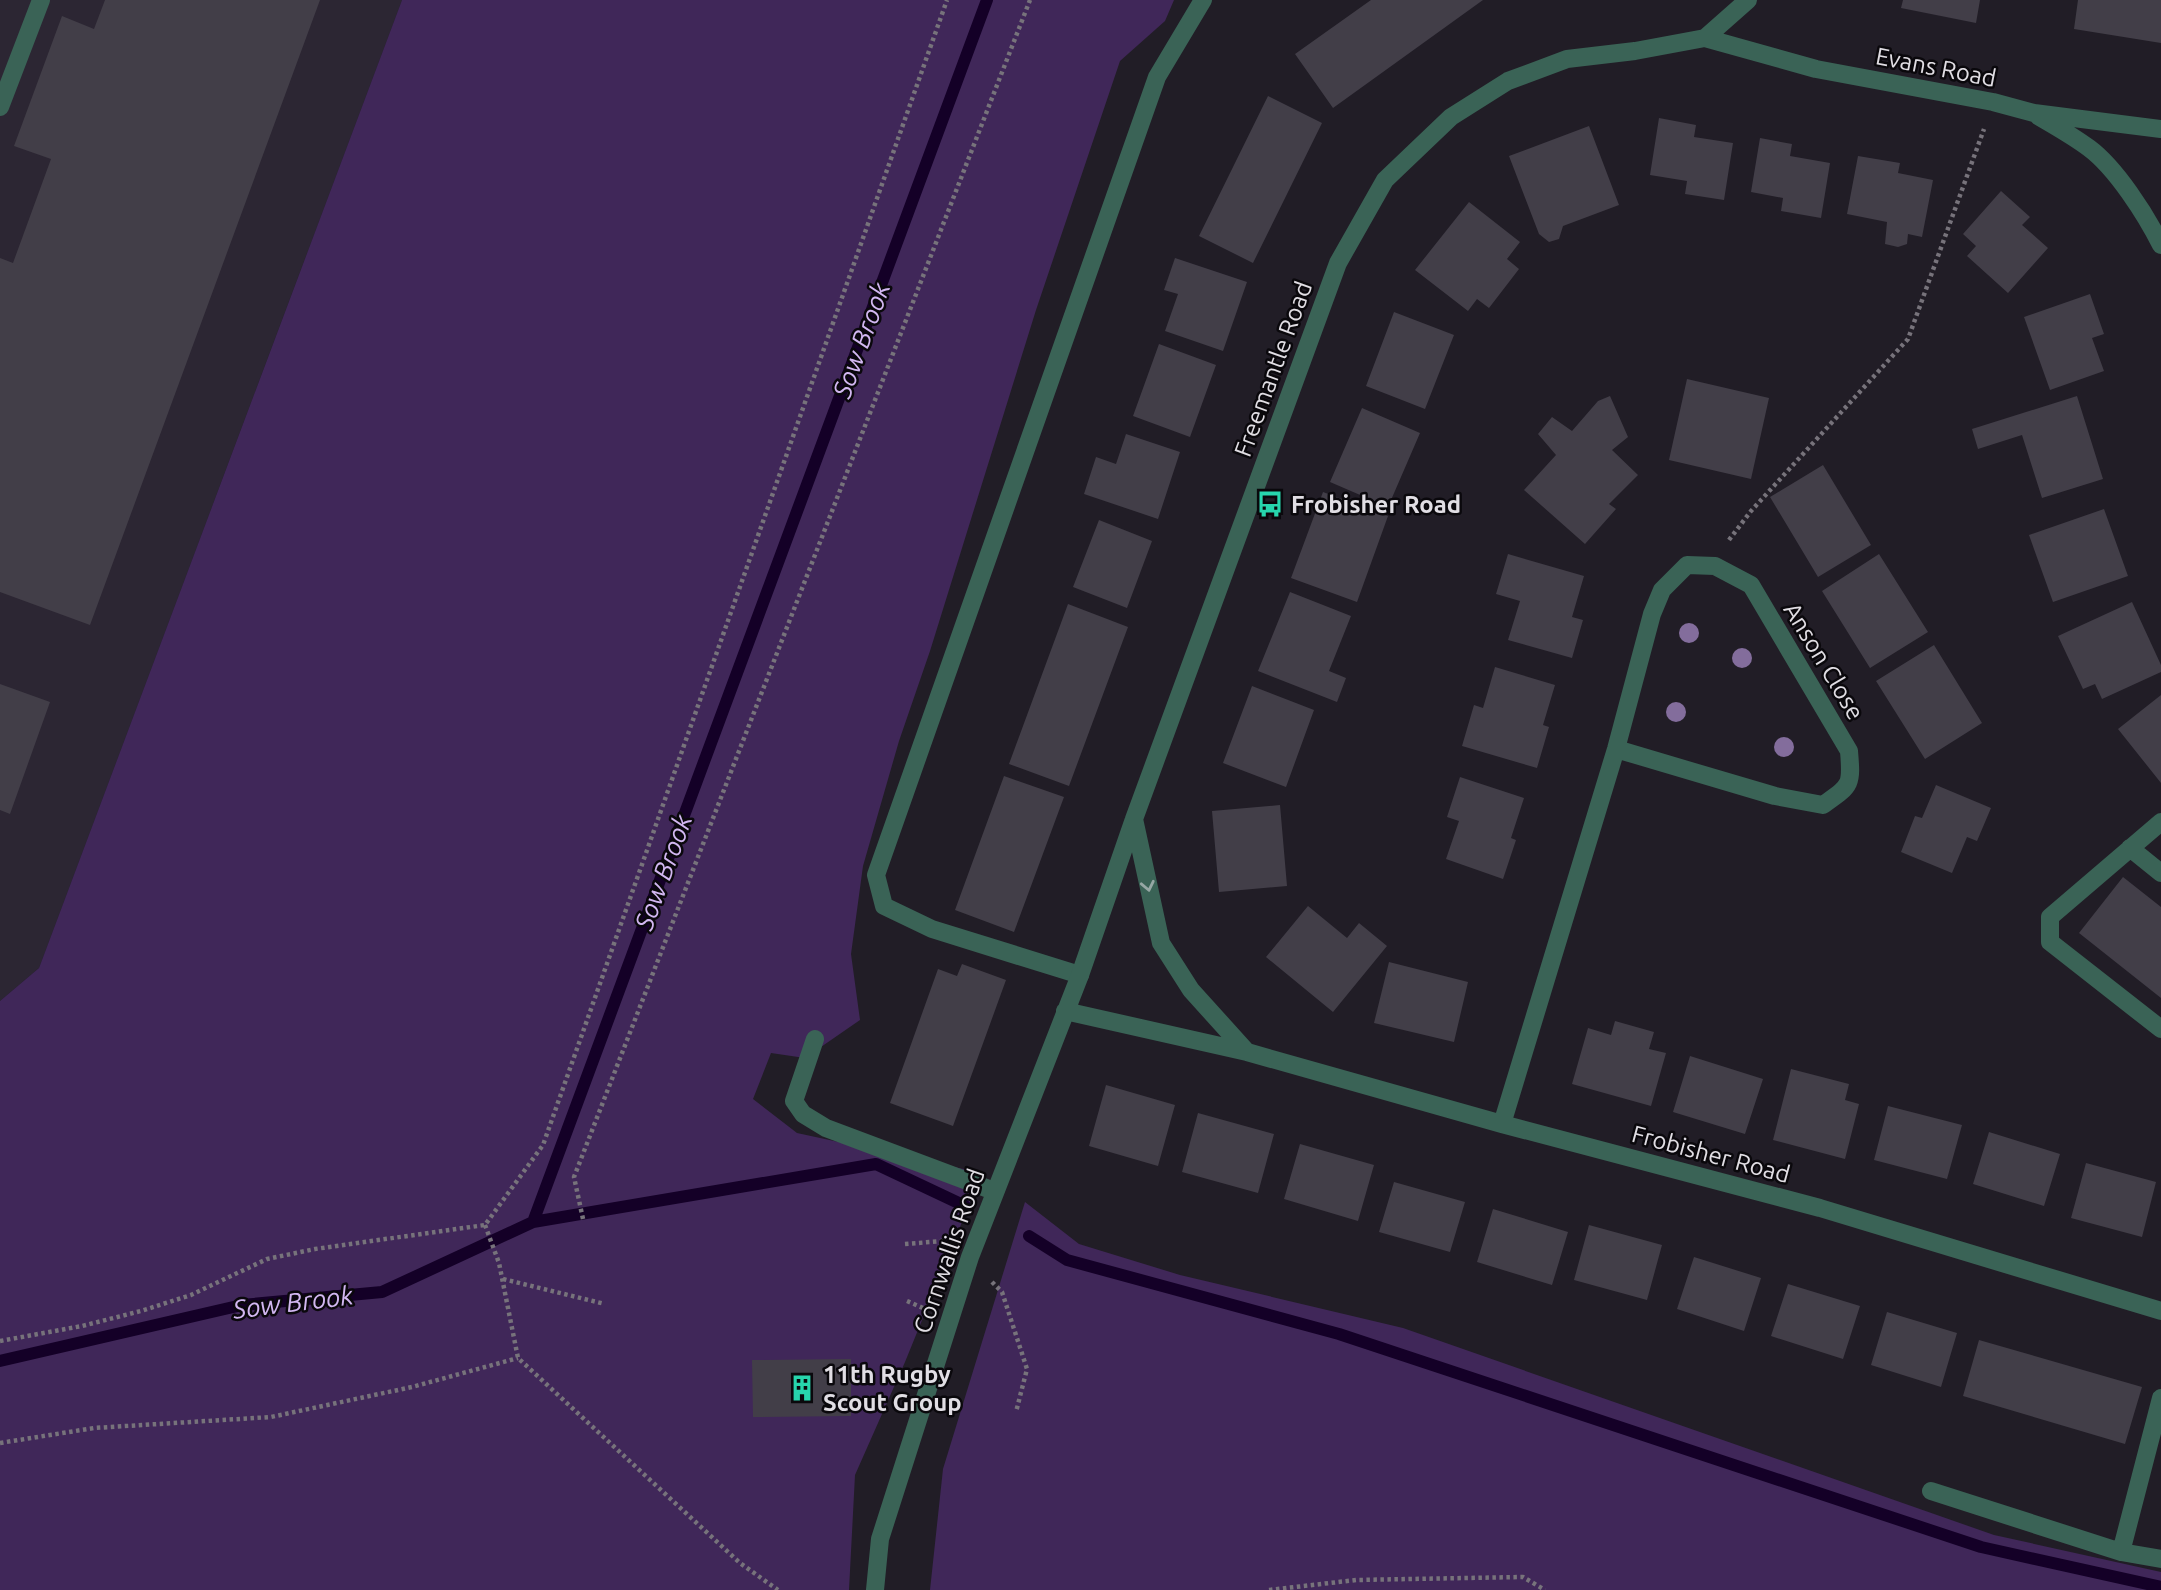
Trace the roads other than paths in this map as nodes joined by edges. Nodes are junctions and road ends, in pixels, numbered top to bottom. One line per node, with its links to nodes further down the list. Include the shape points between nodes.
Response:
1 (41, 0): 5 (street)
2 (1203, 0): 14 (street, via 1157,77 876,875 884,906 933,929)
3 (1748, 0): 4 (street)
4 (1705, 38): 6 (street, Evans Road, via 1816,69); 10 (street, Freemantle Road, via 1567,59 1508,81 1451,117 1385,180 1338,263)
5 (0, 107)
6 (2034, 113): 7 (street, Evans Road); 8 (street, via 2091,149 2148,220)
7 (2161, 129)
8 (2161, 245)
9 (1616, 749): 9 (street, Anson Close, via 1662,590 1687,565 1715,566 1751,585 1849,751 1851,774 1847,788 1823,805 1776,796); 19 (street)
10 (1134, 819): 14 (street, Freemantle Road); 18 (street, one-way to 18, via 1161,943 1191,990)
11 (2161, 822): 12 (street)
12 (2130, 848): 13 (street); 16 (street, via 2050,917 2050,942)
13 (2161, 873)
14 (1080, 975): 15 (street, Cornwallis Road)
15 (1065, 1011): 18 (street, Frobisher Road); 20 (street, Cornwallis Road)
16 (2161, 1029)
17 (815, 1040): 20 (street, via 794,1101 803,1114 826,1128)
18 (1247, 1052): 19 (street, Frobisher Road)
19 (1502, 1124): 21 (street, Frobisher Road, via 1820,1208)
20 (995, 1191): 26 (street, Cornwallis Road, via 880,1539)
21 (2161, 1311)
22 (2161, 1398): 24 (street)
23 (1931, 1491): 24 (street)
24 (2121, 1552): 25 (street)
25 (2161, 1559)
26 (875, 1590)

